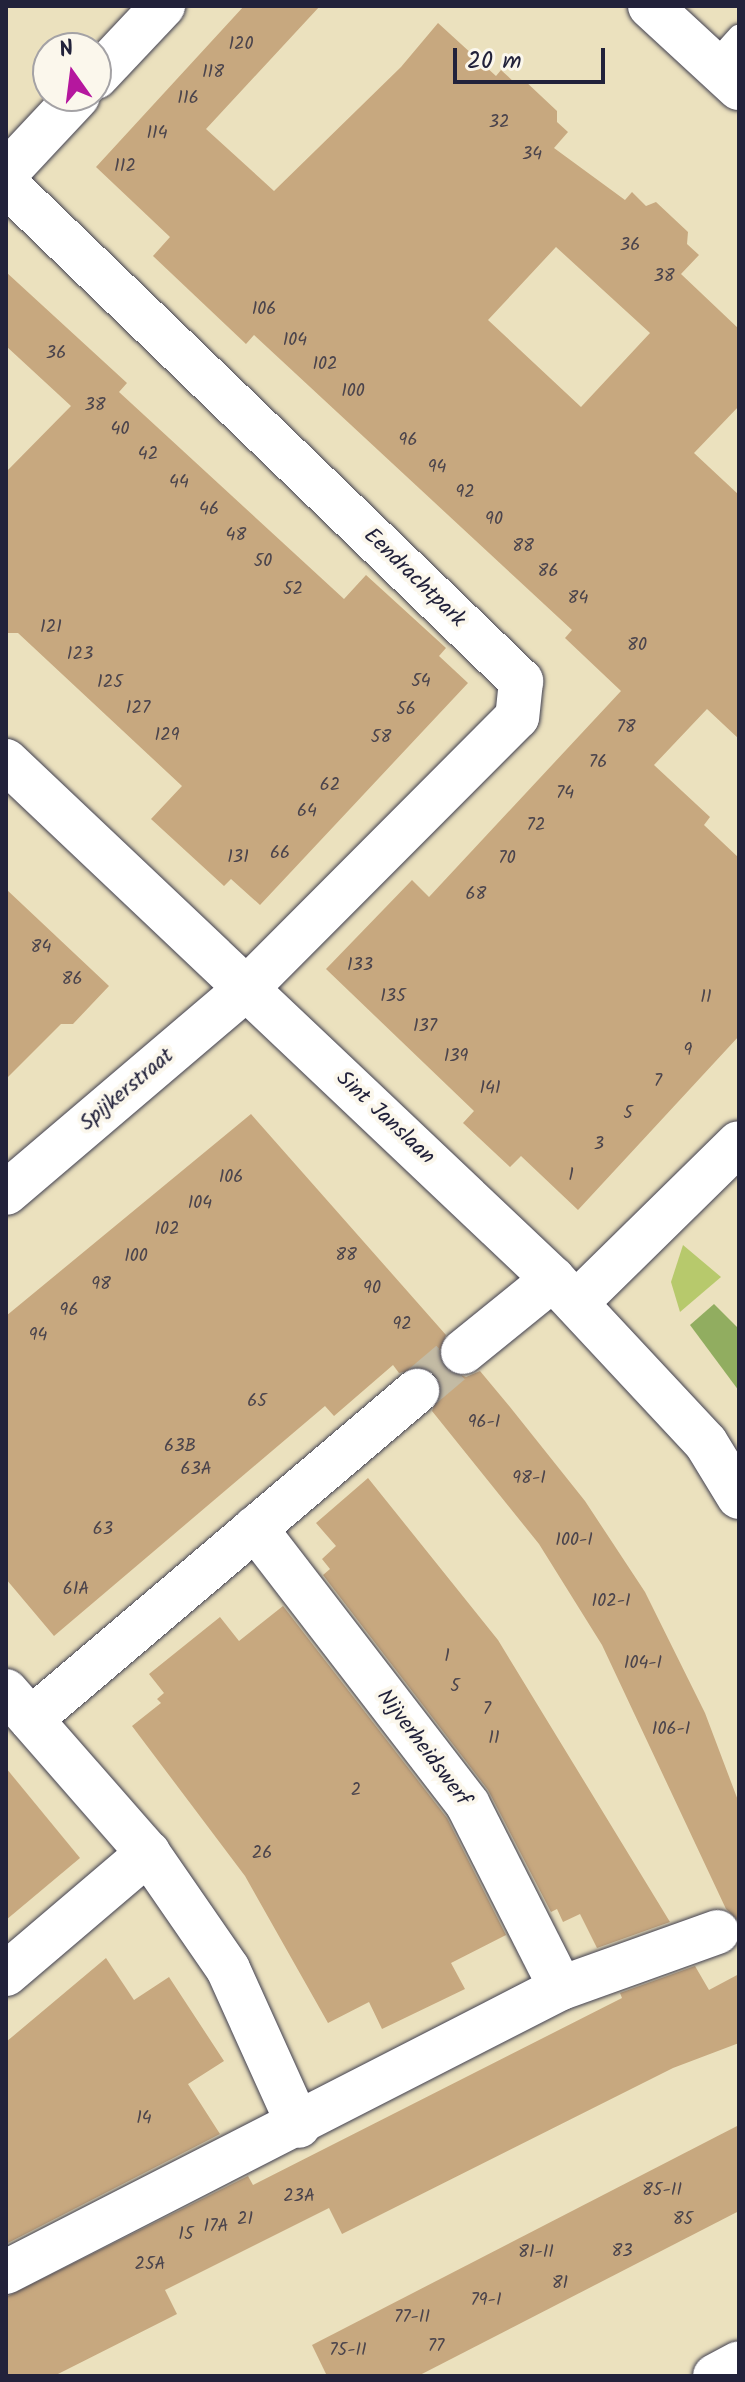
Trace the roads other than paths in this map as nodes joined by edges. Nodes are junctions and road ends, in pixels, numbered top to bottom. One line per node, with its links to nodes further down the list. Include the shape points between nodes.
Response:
1 (163, 6): 3 (street)
2 (650, 6): 4 (street)
3 (112, 60)
4 (731, 64)
5 (63, 112): 6 (street)
6 (6, 173)
7 (6, 184): 9 (street, Eendrachtpark, via 521,681 517,717)
8 (6, 761): 9 (street, Sint Janslaan)
9 (247, 988): 11 (street, Spijkerstraat); 12 (street, Sint Janslaan)
10 (739, 1143): 12 (street)
11 (6, 1193)
12 (564, 1291): 13 (street); 15 (street, Sint Janslaan, via 706,1443)
13 (463, 1352)
14 (417, 1391): 16 (street)
15 (739, 1497)
16 (255, 1528): 17 (street); 21 (street, Nijverheidswerf, via 468,1805)
17 (18, 1705): 18 (street)
18 (148, 1853): 20 (street); 22 (street, via 228,1969)
19 (717, 1932): 21 (street)
20 (6, 1974)
21 (561, 1988): 22 (street)
22 (299, 2126): 23 (street)
23 (6, 2272)
24 (739, 2363): 25 (street)
25 (715, 2376)

